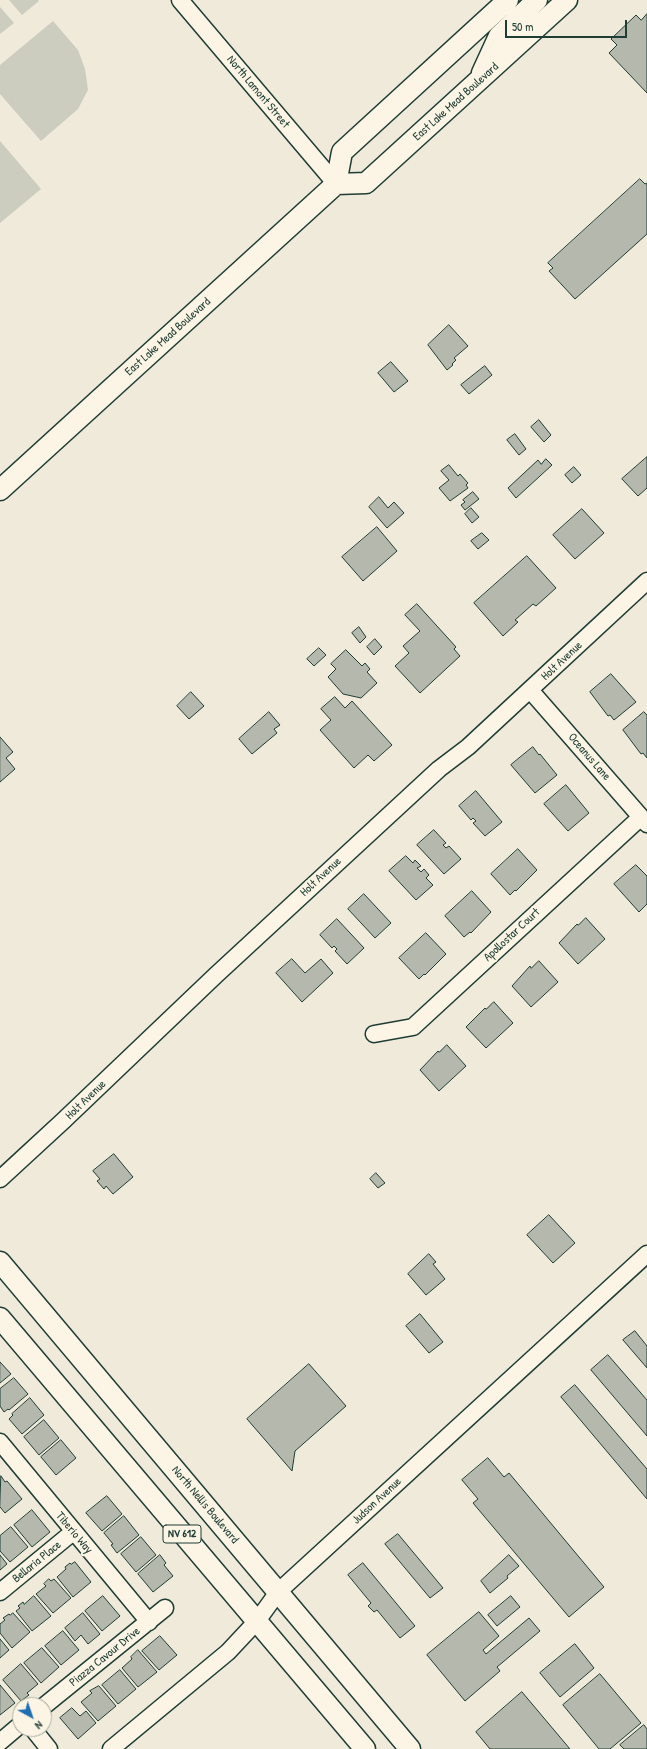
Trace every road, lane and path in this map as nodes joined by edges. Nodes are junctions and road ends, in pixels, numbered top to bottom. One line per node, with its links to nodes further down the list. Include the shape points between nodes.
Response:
1 (180, 0): 6 (street, North Lamont Street)
2 (508, 0): 6 (main road, via 342,152)
3 (537, 0): 5 (main road, via 499,36)
4 (567, 0): 5 (main road, East Lake Mead Boulevard)
5 (479, 80): 6 (main road, East Lake Mead Boulevard, via 366,183)
6 (336, 184): 7 (main road, East Lake Mead Boulevard)
7 (0, 490)
8 (647, 581): 9 (street, Holt Avenue)
9 (530, 690): 10 (street, Oceanus Lane); 12 (street, Holt Avenue, via 468,747 433,774)
10 (644, 821): 11 (street, Apollostar Court, via 413,1027)
11 (374, 1034)
12 (0, 1179)
13 (647, 1254): 19 (street, Judson Avenue)
14 (0, 1262): 19 (main road, North Nellis Boulevard / NV 612)
15 (0, 1318): 21 (main road, NV 612)
16 (1, 1444): 17 (street, Tiberio Way)
17 (73, 1532): 18 (street, Bellaria Place); 22 (street, Tiberio Way)
18 (0, 1592)
19 (278, 1592): 21 (street, Judson Avenue); 30 (main road, North Nellis Boulevard / NV 612)
20 (165, 1608): 22 (street, Piazza Cavour Drive)
21 (257, 1621): 28 (street, Judson Avenue, via 228,1652); 29 (main road, NV 612)
22 (149, 1622): 23 (street, Piazza Cavour Drive)
23 (52, 1700)
24 (12, 1732): 26 (street)
25 (39, 1737): 27 (street)
26 (0, 1742)
27 (49, 1749)
28 (111, 1749)
29 (365, 1749)
30 (410, 1749)

